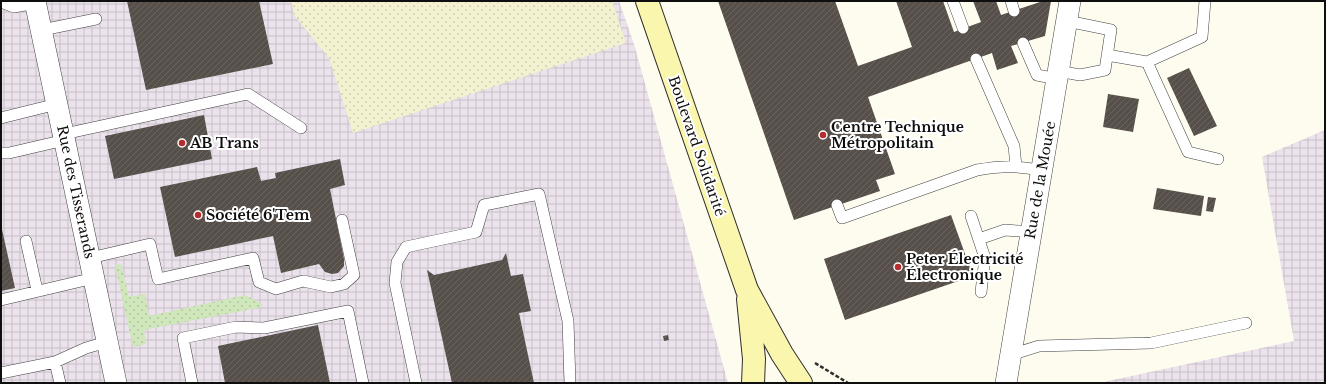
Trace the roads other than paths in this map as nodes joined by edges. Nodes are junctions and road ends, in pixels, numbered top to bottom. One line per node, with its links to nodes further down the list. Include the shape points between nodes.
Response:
1 (647, 1): 32 (main road, Boulevard Solidarité)
2 (953, 1): 9 (lane)
3 (1070, 1): 8 (street, Rue de la Mouée)
4 (1205, 1): 14 (lane, via 1202,37)
5 (1, 2): 6 (lane, via 14,7)
6 (36, 2): 10 (street, Rue des Tisserands)
7 (96, 19): 10 (lane)
8 (1067, 21): 12 (lane, via 1112,30); 15 (street, Rue de la Mouée)
9 (963, 28)
10 (42, 30): 16 (street, Rue des Tisserands)
11 (1024, 43): 15 (lane, via 1036,75)
12 (1107, 55): 14 (lane); 15 (lane, via 1105,70 1080,75)
13 (976, 59): 22 (lane, via 1014,146)
14 (1147, 62): 21 (lane, via 1188,152)
15 (1058, 75): 23 (street, Rue de la Mouée)
16 (57, 104): 17 (lane); 19 (street, Rue des Tisserands)
17 (1, 118)
18 (301, 128): 19 (lane, via 248,94)
19 (64, 137): 20 (lane); 30 (street, Rue des Tisserands)
20 (1, 153)
21 (1218, 159)
22 (1016, 166): 23 (lane); 24 (lane, via 977,170 842,218)
23 (1042, 170): 27 (street, Rue de la Mouée)
24 (837, 205)
25 (971, 216): 28 (lane)
26 (342, 220): 30 (lane, via 354,275 344,284 331,287 303,281 276,289 259,282 254,258 158,279 150,244)
27 (1031, 232): 28 (lane, via 1005,230); 37 (street, Rue de la Mouée)
28 (979, 239): 33 (lane, via 986,258)
29 (26, 241): 31 (lane)
30 (92, 268): 31 (lane); 36 (street, Rue des Tisserands)
31 (36, 290): 34 (lane)
32 (747, 290): 46 (main road, Boulevard Solidarité, via 754,359); 47 (main road, Boulevard Solidarité)
33 (981, 292)
34 (1, 300)
35 (1246, 323): 37 (lane, via 1151,343 1039,346)
36 (107, 342): 38 (lane); 41 (street, Rue des Tisserands)
37 (1010, 355): 48 (street, Rue de la Mouée)
38 (55, 362): 39 (lane); 40 (lane)
39 (1, 373)
40 (60, 383)
41 (116, 383)
42 (192, 383): 43 (lane, via 183,338 236,327 264,328 348,311)
43 (363, 383)
44 (416, 383): 45 (lane, via 395,283 397,262 406,247 476,232 484,205 539,194 568,321)
45 (570, 383)
46 (753, 383)
47 (801, 383)
48 (1006, 383)

